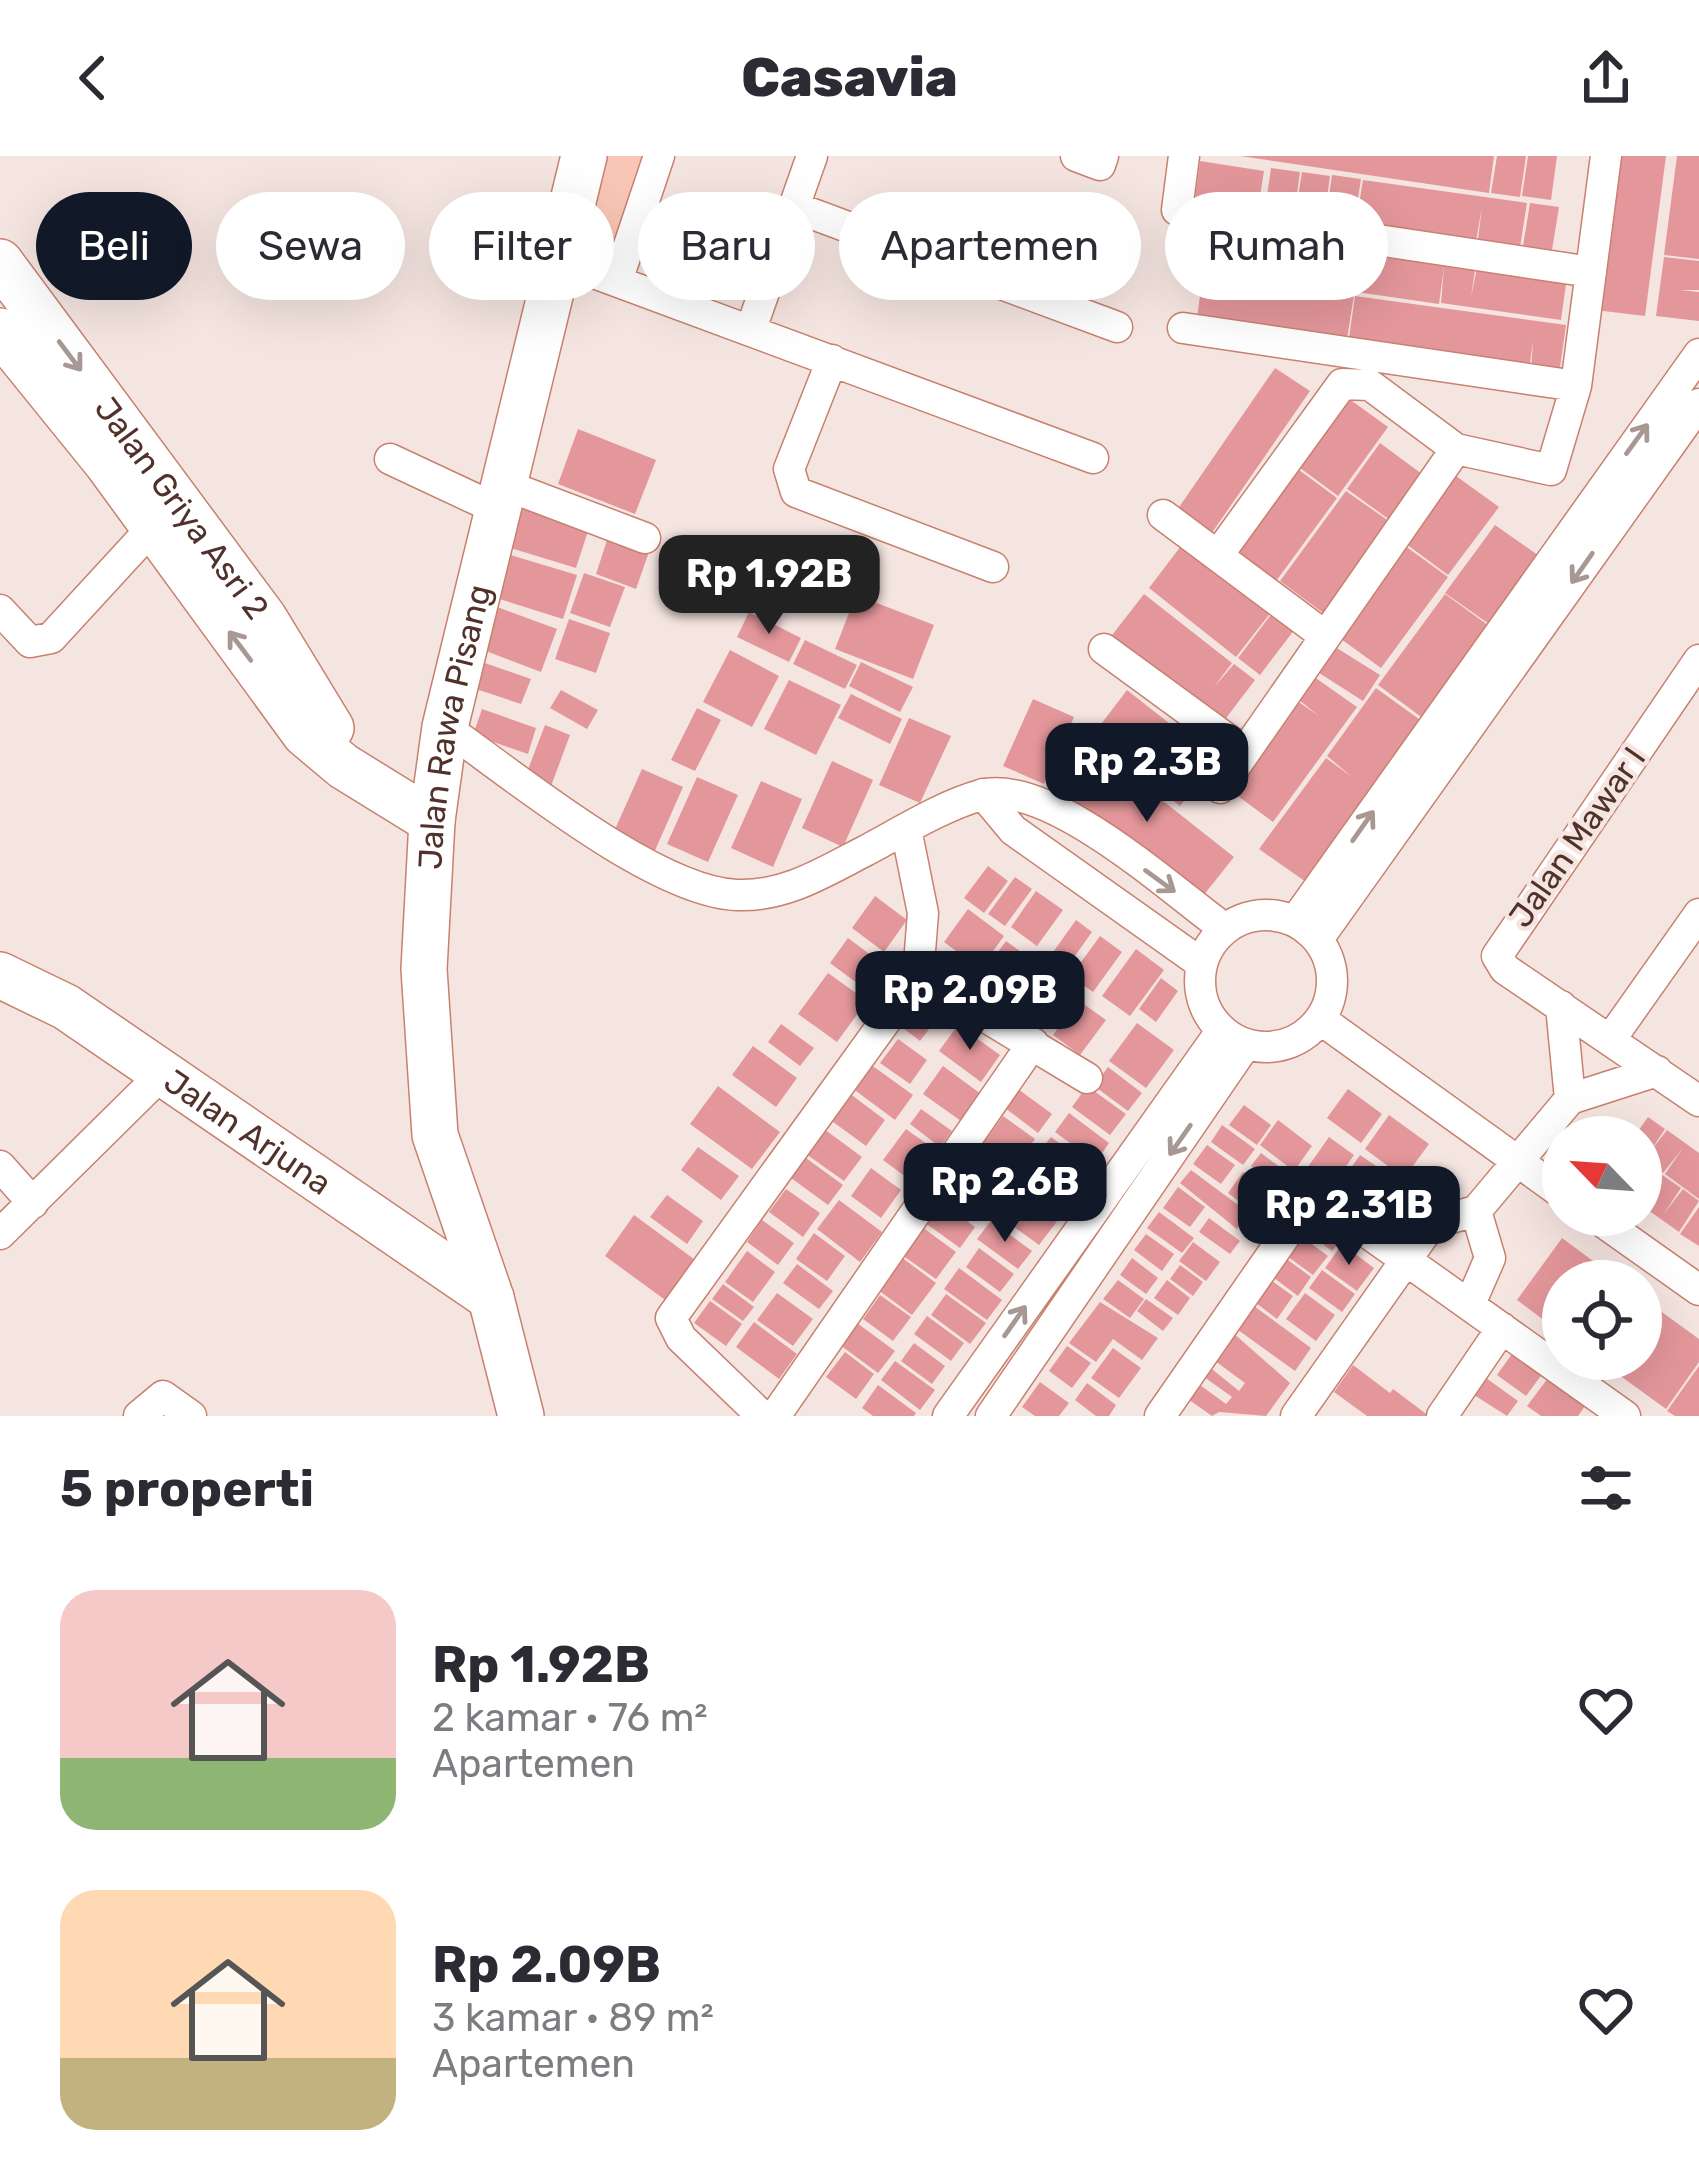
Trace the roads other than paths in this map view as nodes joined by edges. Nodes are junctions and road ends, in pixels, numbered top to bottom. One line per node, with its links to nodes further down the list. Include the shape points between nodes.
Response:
1 (584, 156): 8 (street, Jalan Rawa Pisang)
2 (659, 156): 14 (street)
3 (812, 156): 9 (street)
4 (1076, 156): 5 (street, via 1100,165)
5 (1103, 156)
6 (1184, 156): 12 (street, via 1177,210)
7 (1606, 156): 12 (street)
8 (575, 192)
9 (799, 192)
10 (815, 214): 17 (street)
11 (0, 262): 26 (street, Jalan Griya Asri 2, one-way to 26)
12 (1591, 272): 23 (street)
13 (614, 277): 14 (street)
14 (617, 278): 19 (street)
15 (549, 300): 31 (street, Jalan Rawa Pisang)
16 (761, 300): 19 (street)
17 (1117, 327)
18 (1183, 328): 23 (street)
19 (751, 329): 22 (street)
20 (0, 331): 26 (street, Jalan Griya Asri 2)
21 (1699, 354): 30 (street, one-way to 21)
22 (832, 360): 27 (street); 36 (street, via 789,469 796,492)
23 (1576, 386): 29 (street)
24 (1699, 404): 50 (street, one-way to 50)
25 (1456, 449): 29 (street); 35 (street, via 1370,385 1342,384); 38 (street)
26 (120, 452): 33 (street, Jalan Griya Asri 2); 43 (street, Jalan Griya Asri 2, via 276,636 328,718)
27 (1093, 458)
28 (390, 459): 31 (street)
29 (1551, 470): 30 (street)
30 (1599, 491): 50 (street, one-way to 30)
31 (502, 497): 34 (street); 41 (street, Jalan Rawa Pisang)
32 (1163, 515): 35 (street)
33 (153, 527): 37 (street, via 51,638 30,642); 43 (street, Jalan Griya Asri 2, one-way to 33, via 305,734)
34 (645, 538)
35 (1219, 555): 38 (street)
36 (992, 567)
37 (0, 610)
38 (1325, 636): 42 (street)
39 (1104, 649): 42 (street)
40 (1699, 660): 54 (street, Jalan Mawar I, via 1501,948 1500,966)
41 (445, 727): 46 (street, Jalan Rawa Pisang); 47 (street, via 611,842 720,893 807,882)
42 (1245, 752): 44 (street)
43 (343, 766): 46 (street, Jalan Griya Asri 2)
44 (1220, 788)
45 (983, 794): 47 (street); 49 (street, one-way to 49, via 1052,807); 51 (street, via 1013,830)
46 (432, 821): 73 (street, Jalan Rawa Pisang, via 424,969 435,1135)
47 (906, 829): 53 (street, via 923,913)
48 (1699, 914): 57 (street)
49 (1225, 928): 50 (street, via 1272,914); 51 (street)
50 (1307, 930): 55 (street, via 1330,964 1331,993)
51 (1202, 964): 56 (street, via 1203,1000)
52 (0, 975): 60 (street, Jalan Arjuna, via 66,1007)
53 (918, 976): 58 (street); 80 (street, via 671,1318 681,1338)
54 (1561, 1006): 57 (street, Jalan Mawar I); 62 (street)
55 (1320, 1019): 56 (street, via 1287,1043); 64 (street)
56 (1234, 1037): 82 (street, one-way to 56); 83 (street, one-way to 83)
57 (1610, 1040): 59 (street, Jalan Mawar I)
58 (1033, 1043): 61 (street); 81 (street)
59 (1657, 1071): 62 (street); 63 (street, Jalan Mawar I)
60 (163, 1072): 67 (street); 73 (street, Jalan Arjuna)
61 (1087, 1078)
62 (1570, 1099): 64 (street)
63 (1699, 1100)
64 (1518, 1162): 66 (street); 68 (street)
65 (0, 1166): 67 (street)
66 (1542, 1179)
67 (33, 1203): 69 (street)
68 (1476, 1211): 71 (street, via 1435,1221); 74 (street, via 1490,1258)
69 (0, 1234)
70 (1623, 1236): 72 (street)
71 (1405, 1256): 74 (street); 84 (street, via 1320,1199 1307,1204); 85 (street)
72 (1699, 1290)
73 (491, 1298): 79 (street, Jalan Rawa Pisang)
74 (1470, 1304): 75 (street)
75 (1502, 1328): 76 (street); 86 (street)
76 (1611, 1412)
77 (139, 1416): 78 (street, via 163,1396)
78 (191, 1416)
79 (521, 1416)
80 (762, 1416)
81 (775, 1416)
82 (947, 1416)
83 (991, 1416)
84 (1160, 1416)
85 (1296, 1416)
86 (1442, 1416)

